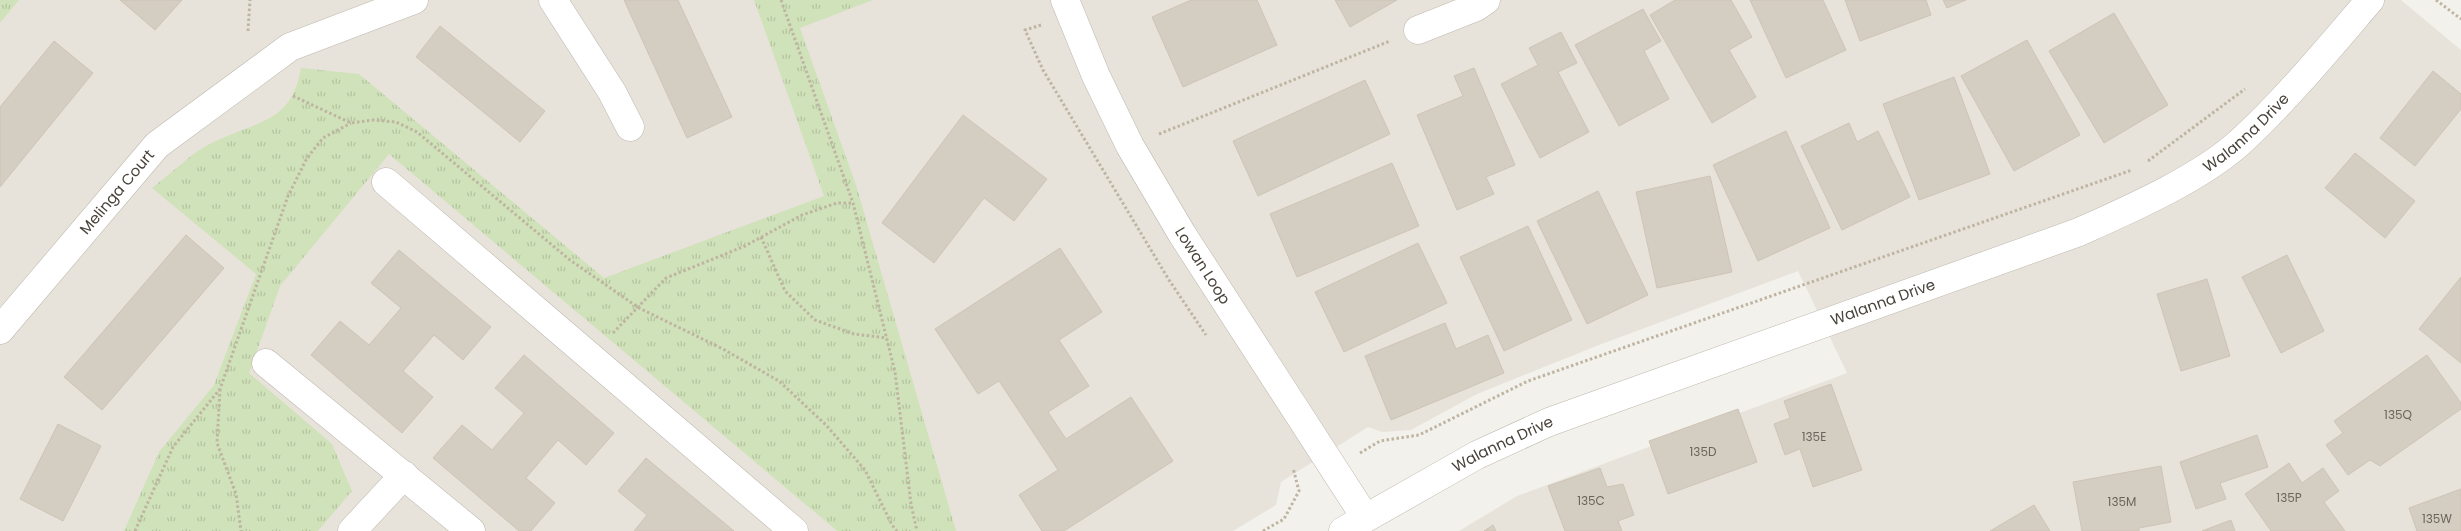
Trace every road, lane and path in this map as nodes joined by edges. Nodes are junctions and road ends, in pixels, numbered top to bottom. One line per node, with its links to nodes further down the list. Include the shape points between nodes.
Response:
1 (250, 0): 11 (path)
2 (414, 0): 21 (street, Melinga Court, via 290,47 157,145)
3 (553, 0): 15 (street, via 612,92)
4 (781, 0): 18 (path)
5 (1065, 0): 16 (street, Lowan Loop, via 1096,76)
6 (1486, 0): 10 (street)
7 (2370, 0): 29 (street, Walanna Drive, via 2238,144 2198,172 2134,207 2079,232 1549,422 1477,455)
8 (2436, 0): 9 (path)
9 (2461, 19)
10 (1418, 30): 16 (path)
11 (248, 31)
12 (2252, 84): 26 (path, via 2141,166 1528,381 1419,435 1380,441)
13 (293, 96): 14 (path)
14 (351, 123): 20 (path, via 373,120 396,122 417,132 570,260); 25 (path, via 323,138 307,158 288,196)
15 (630, 128)
16 (1130, 146): 29 (street, Lowan Loop)
17 (386, 182): 23 (street)
18 (853, 203): 19 (path, via 838,203 802,215); 22 (path)
19 (761, 237): 20 (path, via 666,278); 22 (path, via 785,291 815,320 854,334)
20 (639, 308): 23 (path); 35 (path, via 723,349 779,382 826,425 865,470)
21 (0, 330)
22 (887, 338): 36 (path, via 895,372)
23 (589, 356): 34 (street)
24 (266, 364): 27 (street)
25 (220, 388): 30 (path, via 173,447); 31 (path, via 217,443 236,494)
26 (1357, 454)
27 (404, 475): 32 (street); 33 (street)
28 (1299, 491): 37 (path, via 1284,519)
29 (1354, 524)
30 (135, 531)
31 (241, 531)
32 (352, 531)
33 (471, 531)
34 (794, 531)
35 (898, 531)
36 (917, 531)
37 (1263, 531)

